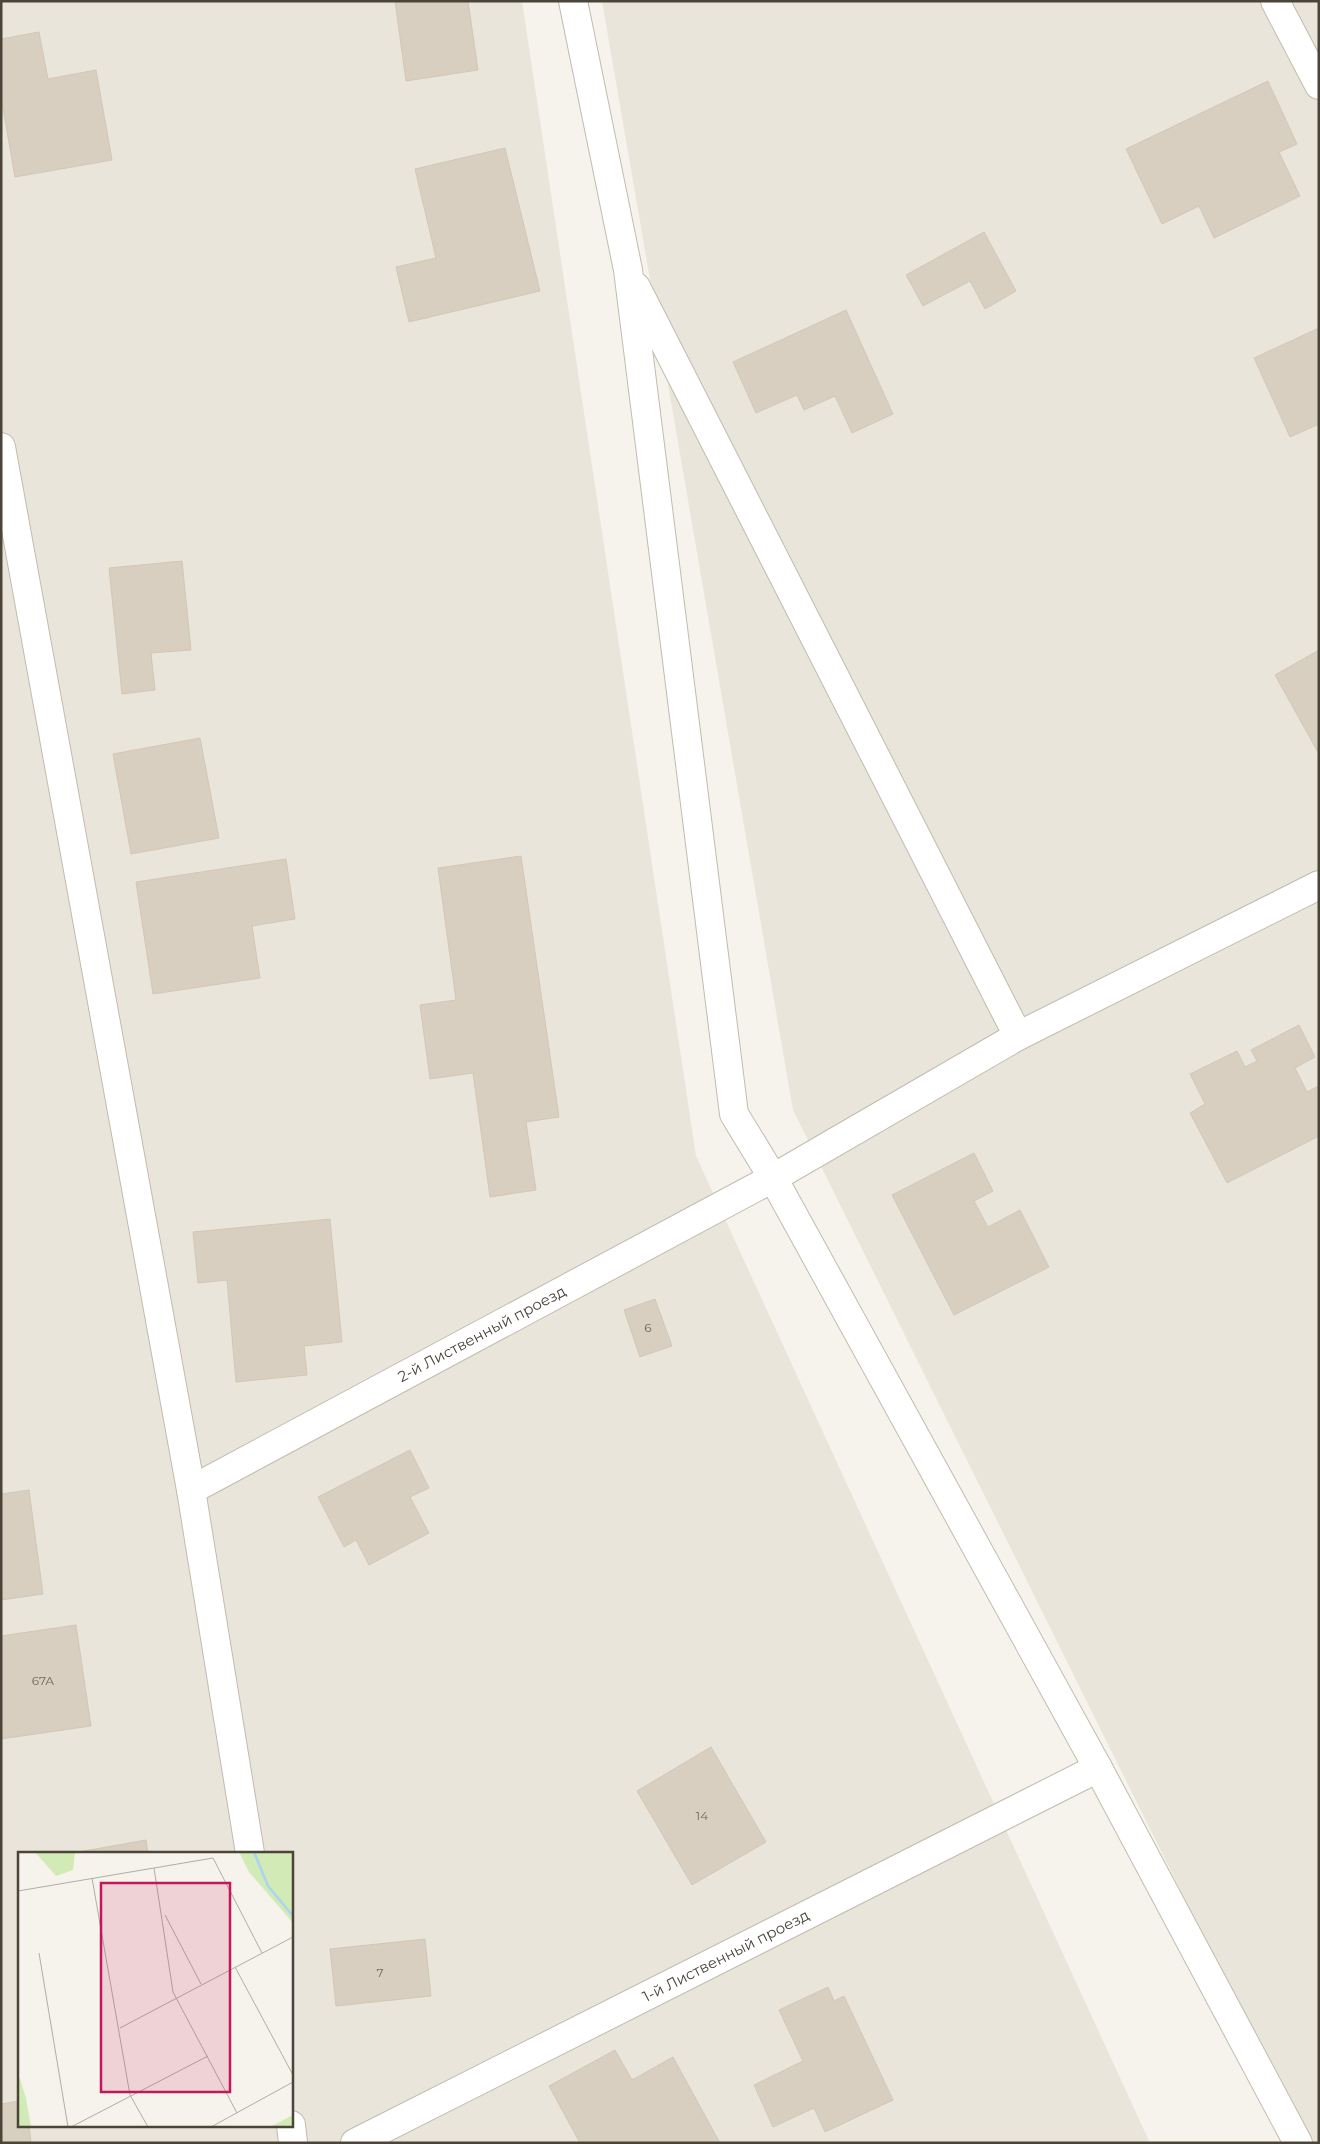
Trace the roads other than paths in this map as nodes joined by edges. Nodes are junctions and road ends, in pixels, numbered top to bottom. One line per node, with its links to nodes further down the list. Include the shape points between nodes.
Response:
1 (573, 1): 4 (street)
2 (1275, 1): 3 (street)
3 (1319, 86)
4 (628, 270): 7 (street); 8 (street, via 734,1114)
5 (1, 447): 9 (street)
6 (1319, 885): 7 (street, 2-й Лиственный проезд)
7 (1018, 1036): 8 (street, 2-й Лиственный проезд)
8 (773, 1178): 9 (street, 2-й Лиственный проезд); 10 (street)
9 (192, 1490): 11 (street)
10 (1098, 1768): 14 (street, 1-й Лиственный проезд); 15 (street)
11 (250, 1852)
12 (291, 2126): 13 (street)
13 (293, 2143)
14 (355, 2143)
15 (1298, 2143)

